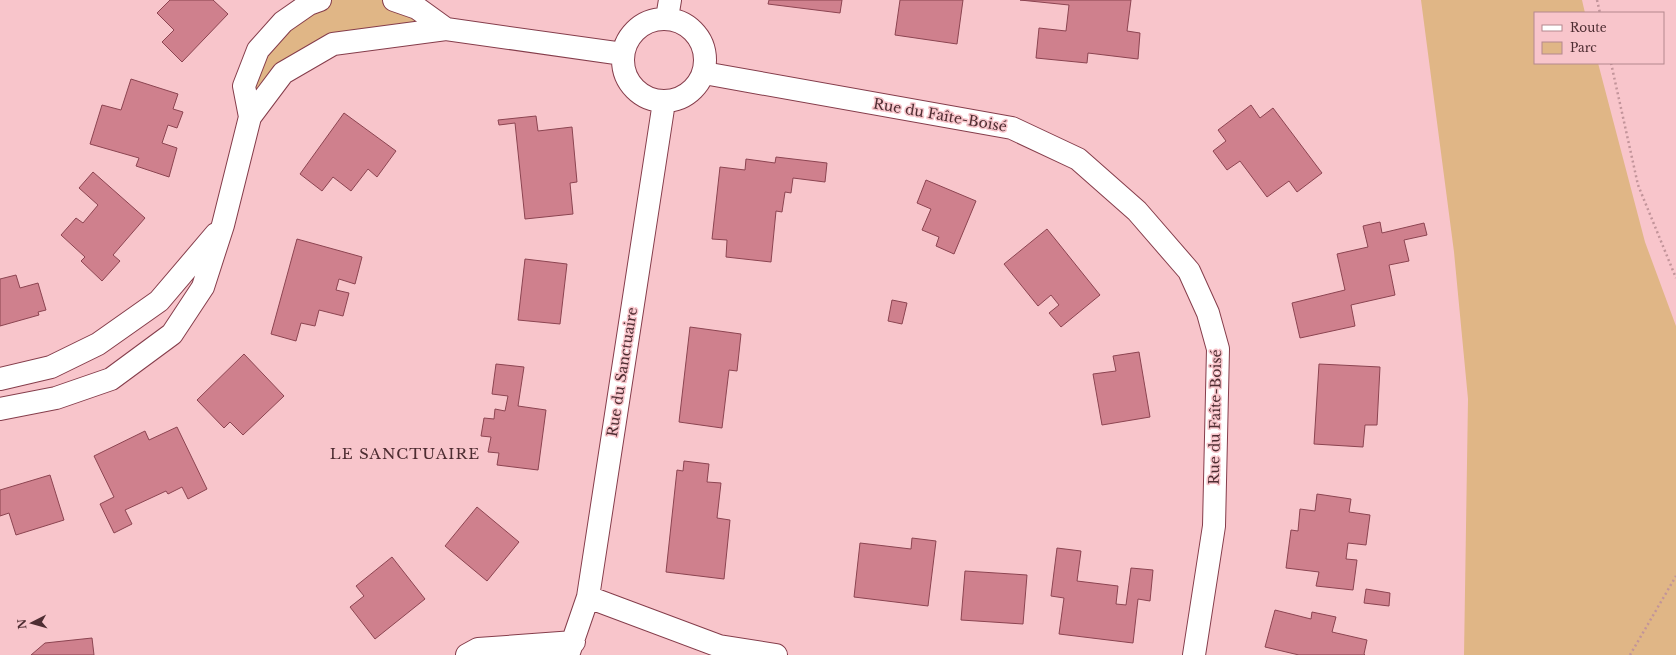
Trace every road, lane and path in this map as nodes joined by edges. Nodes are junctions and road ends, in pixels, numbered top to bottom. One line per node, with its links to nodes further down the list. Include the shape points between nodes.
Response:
1 (320, 0): 11 (street, via 309,4 283,22 258,50 244,86)
2 (394, 0): 6 (street, via 417,8)
3 (1597, 0): 5 (path)
4 (668, 9): 7 (street, via 634,32); 9 (street, via 699,36 706,60)
5 (1600, 12)
6 (446, 29): 7 (street); 11 (street, via 333,44 283,73)
7 (623, 54): 10 (street, via 623,68 638,92 650,99)
8 (1611, 64): 13 (path, via 1638,185)
9 (704, 73): 10 (street, via 689,94 677,100); 22 (street, Rue du Faîte-Boisé, via 1012,128 1078,159 1137,211 1189,271 1208,313 1218,349 1214,526)
10 (664, 102): 17 (street, Rue du Sanctuaire)
11 (250, 117): 12 (street)
12 (223, 226): 14 (street, via 159,301 98,344 51,367); 15 (street, via 203,286 172,334 111,379 56,398)
13 (1676, 278)
14 (0, 379)
15 (0, 409)
16 (1676, 576): 23 (path)
17 (588, 597): 18 (street, Rue du Sanctuaire); 19 (street)
18 (571, 648): 20 (street, Rue du Sanctuaire, via 478,649)
19 (720, 651): 21 (street)
20 (467, 655)
21 (776, 655)
22 (1194, 655)
23 (1630, 655)

